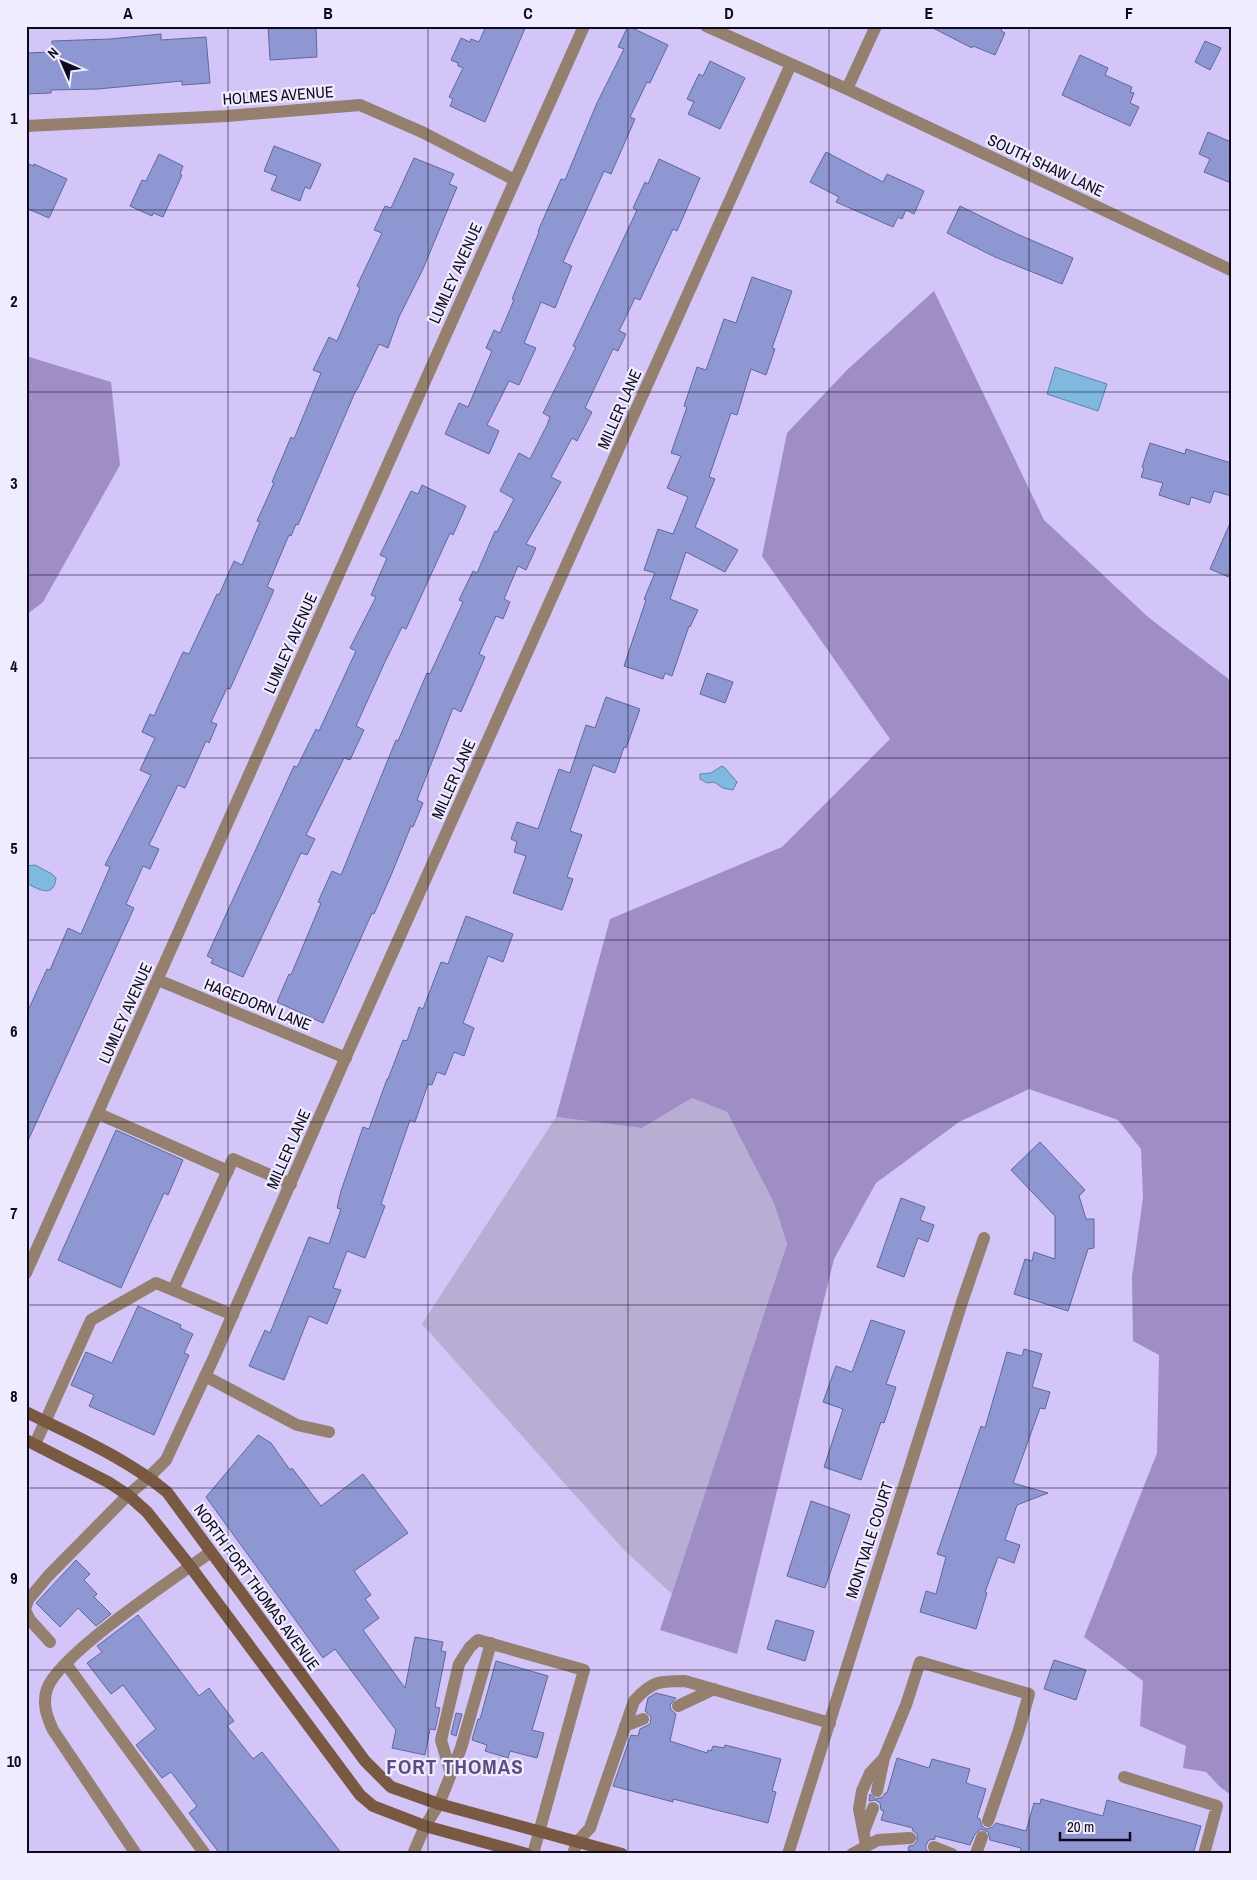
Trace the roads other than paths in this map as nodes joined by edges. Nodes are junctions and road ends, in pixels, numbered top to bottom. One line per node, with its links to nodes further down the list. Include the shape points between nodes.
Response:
1 (584, 26): 7 (street, LUMLEY AVENUE)
2 (706, 26): 4 (street, SOUTH SHAW LANE)
3 (876, 26): 5 (street)
4 (791, 64): 5 (street, SOUTH SHAW LANE); 10 (street, MILLER LANE)
5 (847, 89): 8 (street, SOUTH SHAW LANE)
6 (26, 126): 7 (street, HOLMES AVENUE, via 360,106 422,132)
7 (515, 180): 9 (street, LUMLEY AVENUE)
8 (1231, 270)
9 (158, 980): 10 (street, HAGEDORN LANE); 11 (street, LUMLEY AVENUE)
10 (346, 1058): 13 (street, MILLER LANE)
11 (98, 1114): 12 (street); 15 (street, LUMLEY AVENUE)
12 (228, 1171): 13 (street, via 233,1159); 16 (street)
13 (291, 1184): 17 (street, MILLER LANE)
14 (984, 1238): 35 (street, MONTVALE COURT)
15 (26, 1273)
16 (173, 1290): 17 (street); 20 (street, via 156,1283 91,1320)
17 (233, 1315): 18 (street, MILLER LANE)
18 (205, 1376): 21 (street, via 297,1425); 23 (street, MILLER LANE, via 166,1460)
19 (26, 1412): 20 (main road, NORTH FORT THOMAS AVENUE)
20 (45, 1421): 22 (street); 23 (main road, NORTH FORT THOMAS AVENUE)
21 (330, 1432)
22 (30, 1442): 24 (main road)
23 (149, 1477): 24 (street, MILLER LANE); 25 (main road, NORTH FORT THOMAS AVENUE, via 166,1492)
24 (128, 1495): 26 (main road); 27 (street, MILLER LANE, via 48,1576)
25 (211, 1552): 26 (street); 41 (main road, NORTH FORT THOMAS AVENUE, via 365,1761 391,1787)
26 (190, 1566): 31 (street, via 130,1609); 44 (main road, via 360,1795 373,1806)
27 (26, 1606)
28 (26, 1612): 29 (street)
29 (50, 1642)
30 (491, 1643): 38 (street); 38 (street, via 478,1640 470,1646 459,1664 441,1740); 45 (street, via 584,1670)
31 (66, 1664): 52 (street, via 47,1689 46,1716); 53 (street)
32 (714, 1689): 33 (street); 35 (street); 36 (street, via 685,1681 663,1681 646,1688 634,1701)
33 (678, 1706)
34 (643, 1719): 36 (street)
35 (830, 1723): 58 (street, MONTVALE COURT)
36 (626, 1726): 51 (street, via 590,1828)
37 (884, 1758): 40 (street); 43 (street, via 920,1662 1029,1694); 46 (street, via 870,1774 862,1791 859,1809)
38 (451, 1774): 41 (street)
39 (1124, 1777): 62 (street, via 1217,1806)
40 (877, 1791)
41 (439, 1804): 44 (street); 45 (main road, NORTH FORT THOMAS AVENUE)
42 (873, 1808): 46 (street)
43 (988, 1821)
44 (425, 1826): 54 (street); 55 (main road)
45 (539, 1832): 51 (main road, NORTH FORT THOMAS AVENUE); 56 (street)
46 (864, 1832): 49 (street)
47 (910, 1838): 49 (street, via 878,1840)
48 (982, 1838): 61 (street)
49 (866, 1845): 59 (street)
50 (934, 1847): 60 (street)
51 (575, 1848): 57 (main road, NORTH FORT THOMAS AVENUE)
52 (136, 1854)
53 (205, 1854)
54 (413, 1854)
55 (527, 1854)
56 (533, 1854)
57 (622, 1854)
58 (788, 1854)
59 (852, 1854)
60 (952, 1854)
61 (976, 1854)
62 (1204, 1854)

